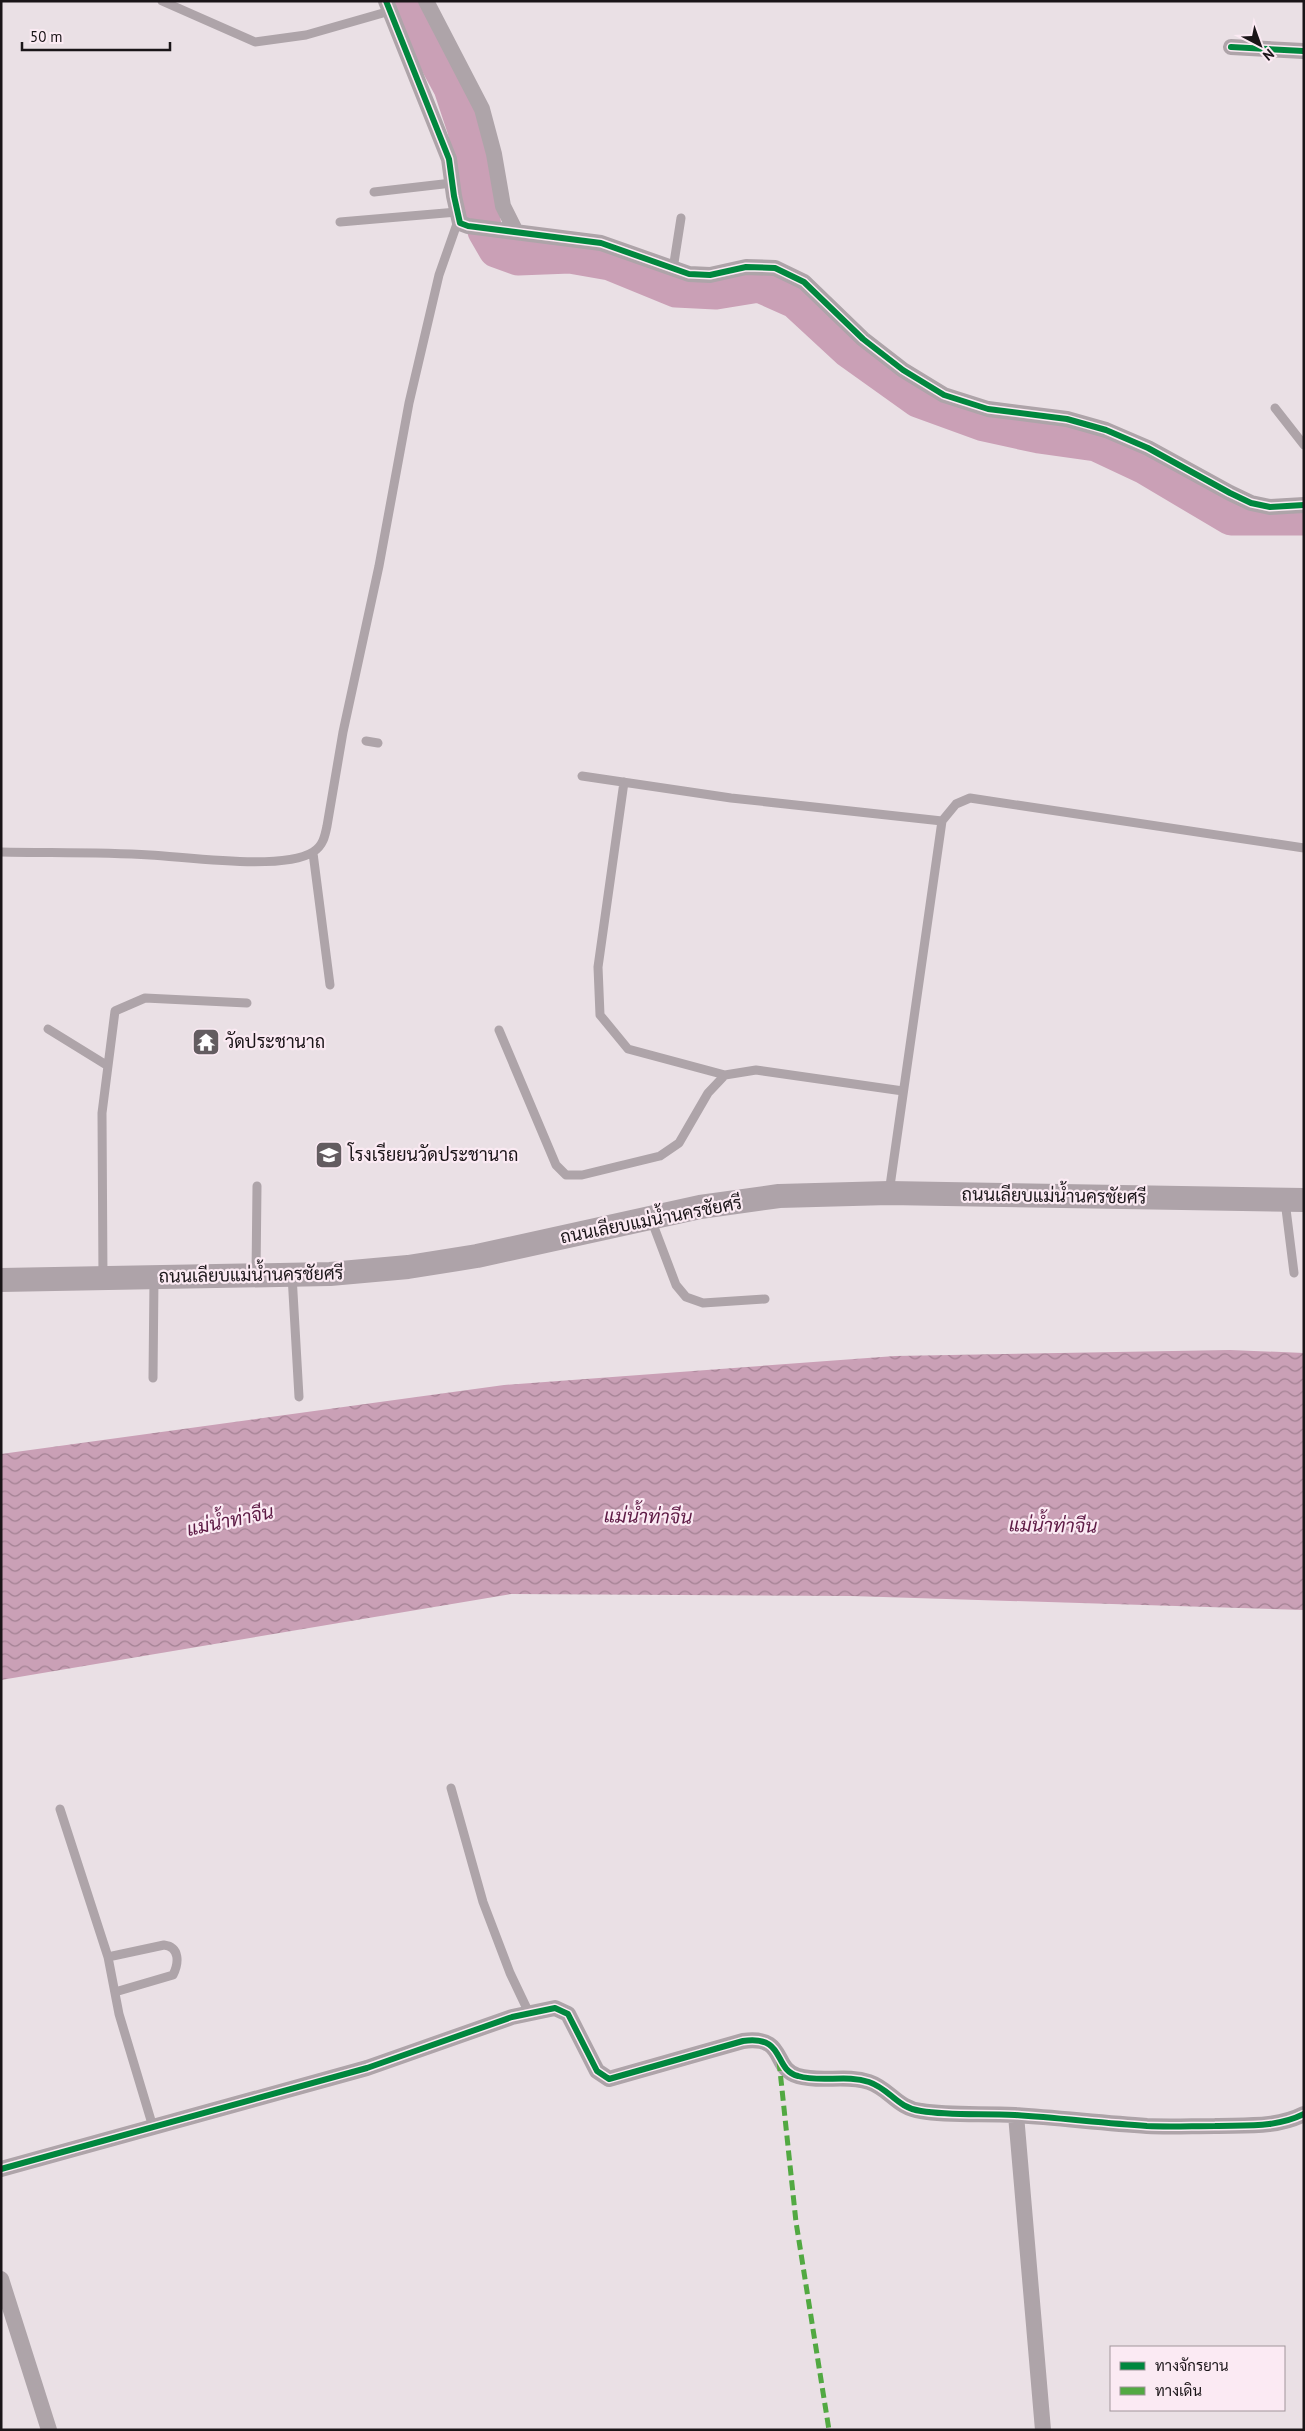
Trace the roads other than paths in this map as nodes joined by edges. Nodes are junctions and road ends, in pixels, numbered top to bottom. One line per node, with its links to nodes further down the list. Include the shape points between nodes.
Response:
1 (162, 1): 3 (lane, via 255,42 306,35)
2 (426, 1): 12 (street, via 482,108 503,206)
3 (388, 6): 7 (street, via 449,160)
4 (1304, 40): 6 (street)
5 (1231, 47): 6 (street)
6 (1304, 52)
7 (452, 183): 8 (lane); 10 (street)
8 (374, 192)
9 (680, 218): 13 (lane)
10 (461, 220): 11 (lane); 12 (street); 24 (lane, via 438,275 409,403 325,838)
11 (340, 222)
12 (512, 231): 13 (street, via 601,243)
13 (673, 269): 16 (street, via 710,275 746,267 775,268 804,282 863,339 903,370 944,395 988,409 1067,420 1106,430 1148,448 1251,502 1270,507)
14 (1276, 408): 15 (lane)
15 (1304, 445)
16 (1304, 505)
17 (366, 741): 18 (lane)
18 (378, 743)
19 (582, 776): 20 (lane)
20 (624, 782): 21 (lane, via 731,798); 30 (lane, via 598,967 600,1014 628,1049)
21 (942, 821): 22 (lane, via 956,804 970,798); 31 (lane)
22 (1304, 848)
23 (1, 852): 24 (lane, via 149,855 250,862 296,858)
24 (313, 852): 25 (lane)
25 (330, 985)
26 (247, 1003): 29 (lane, via 145,998 133,1002 115,1011)
27 (48, 1029): 29 (lane)
28 (499, 1030): 30 (lane, via 556,1165 566,1175 582,1175 660,1156 679,1143 708,1093)
29 (108, 1066): 40 (lane, via 102,1113)
30 (725, 1075): 31 (lane, via 756,1070)
31 (903, 1091): 33 (lane)
32 (256, 1186): 38 (lane)
33 (889, 1193): 34 (main road, ถนนเลียบแม่น้ำนครชัยศรี); 35 (main road, ถนนเลียบแม่น้ำนครชัยศรี, via 779,1196 700,1207)
34 (1294, 1200): 36 (lane)
35 (651, 1218): 37 (main road, ถนนเลียบแม่น้ำนครชัยศรี, via 477,1256 408,1267); 42 (lane, via 676,1285 686,1297 703,1303)
36 (1294, 1273)
37 (292, 1275): 38 (main road, ถนนเลียบแม่น้ำนครชัยศรี); 44 (lane)
38 (256, 1276): 39 (main road, ถนนเลียบแม่น้ำนครชัยศรี)
39 (154, 1277): 40 (main road, ถนนเลียบแม่น้ำนครชัยศรี); 43 (lane)
40 (103, 1278): 41 (main road, ถนนเลียบแม่น้ำนครชัยศรี)
41 (1, 1280)
42 (765, 1299)
43 (153, 1378)
44 (299, 1397)
45 (451, 1788): 49 (lane, via 484,1902 510,1973)
46 (60, 1810): 47 (lane)
47 (108, 1957): 48 (lane); 48 (lane, via 164,1945 176,1950 178,1960 173,1975)
48 (115, 1992): 52 (lane)
49 (529, 2013): 51 (street, via 555,2008 568,2014 597,2071 609,2079 758,2039 774,2048 794,2076 869,2082 901,2106 920,2111); 52 (street, via 373,2065)
50 (1304, 2114): 51 (street, via 1284,2123 1264,2125 1159,2126)
51 (1016, 2115): 56 (street)
52 (153, 2127): 53 (street)
53 (1, 2169)
54 (1, 2278): 55 (street)
55 (49, 2430)
56 (1043, 2430)

